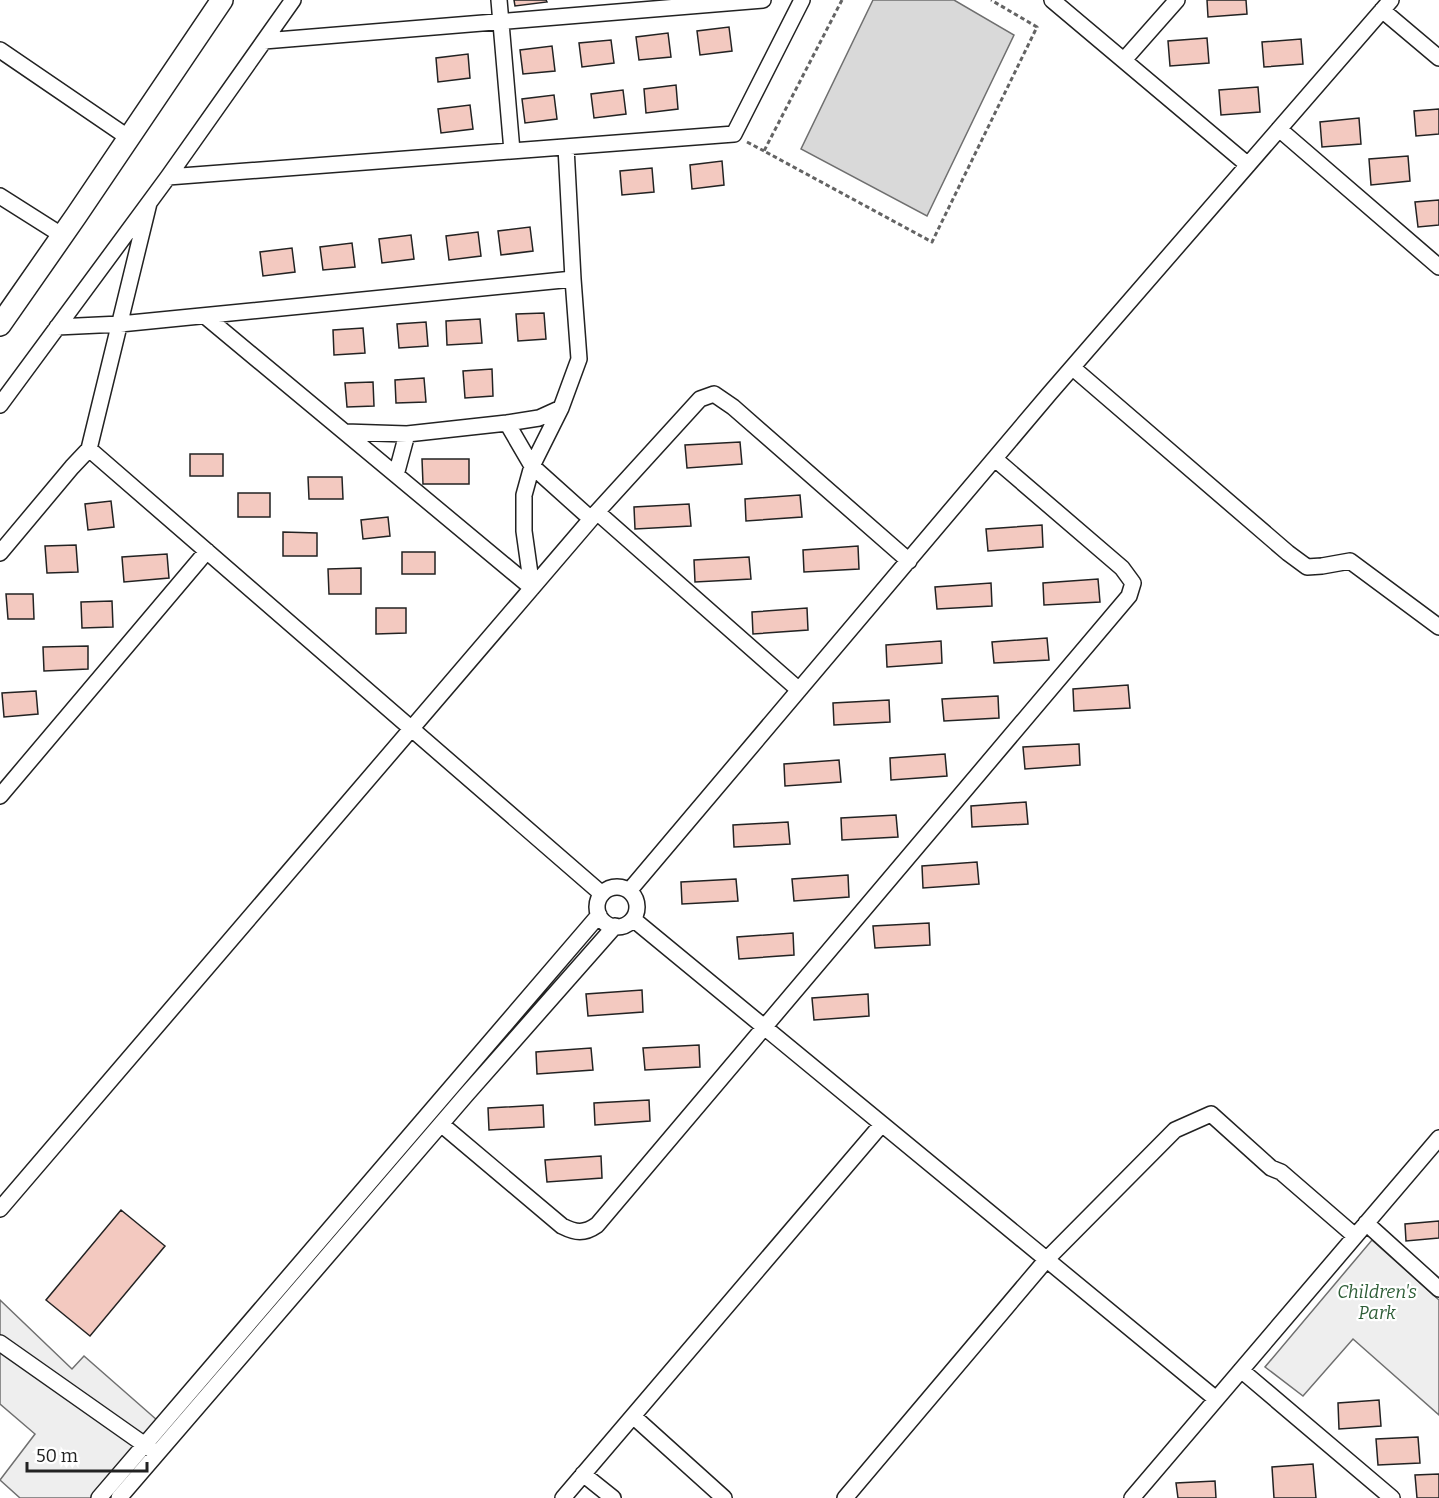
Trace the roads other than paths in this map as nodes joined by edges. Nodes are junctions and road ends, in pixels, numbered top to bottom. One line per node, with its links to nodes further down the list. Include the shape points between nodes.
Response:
1 (222, 0): 15 (street)
2 (293, 0): 10 (street)
3 (499, 0): 9 (street)
4 (763, 0): 9 (street)
5 (802, 0): 16 (street, via 734,134)
6 (1052, 0): 13 (street)
7 (1177, 0): 13 (street)
8 (1387, 5): 12 (street); 14 (street)
9 (501, 21): 10 (street); 17 (street)
10 (264, 41): 19 (street)
11 (0, 50): 15 (street)
12 (1439, 58)
13 (1124, 60): 18 (street)
14 (1279, 129): 18 (street); 23 (street)
15 (129, 138): 22 (street)
16 (566, 147): 17 (street); 24 (street)
17 (512, 151): 19 (street)
18 (1248, 165): 29 (street)
19 (168, 177): 21 (street)
20 (0, 196): 22 (street)
21 (149, 203): 26 (street); 28 (street)
22 (63, 236): 27 (street)
23 (1439, 267)
24 (573, 279): 25 (street); 31 (street, via 579,358)
25 (205, 316): 26 (street); 33 (street)
26 (120, 324): 28 (street); 35 (street)
27 (0, 325)
28 (57, 327): 30 (street)
29 (1073, 368): 36 (street); 44 (street, via 1297,560 1307,567 1350,561)
30 (0, 405)
31 (561, 408): 32 (street, via 539,418); 37 (street)
32 (507, 423): 34 (street); 37 (street)
33 (345, 432): 34 (street); 38 (street)
34 (407, 434): 38 (street)
35 (89, 449): 40 (street); 41 (street)
36 (994, 459): 42 (street); 53 (street, via 1122,568 1133,583 1129,596)
37 (532, 466): 39 (street); 43 (street, via 524,495 524,531)
38 (396, 475): 43 (street)
39 (594, 516): 42 (street, via 699,399 714,394); 43 (street); 45 (street)
40 (207, 551): 46 (street); 47 (street)
41 (0, 553)
42 (909, 561): 45 (street)
43 (532, 588): 46 (street)
44 (1439, 627)
45 (799, 690): 48 (street)
46 (412, 729): 49 (street); 57 (street)
47 (0, 796)
48 (629, 891): 49 (street, via 619,886); 51 (street, via 636,900)
49 (602, 894): 50 (street)
50 (599, 915): 52 (street, via 609,926); 66 (street)
51 (633, 919): 52 (street, via 621,927); 53 (street)
52 (615, 926): 54 (street)
53 (763, 1026): 54 (street, via 597,1225 587,1232 574,1232 562,1226); 55 (street)
54 (441, 1124): 66 (street)
55 (882, 1124): 60 (street); 65 (street)
56 (1439, 1138): 58 (street)
57 (3, 1200)
58 (1366, 1223): 59 (street); 61 (street)
59 (1355, 1236): 60 (street, via 1211,1114 1175,1130); 63 (street)
60 (1047, 1259): 64 (street); 73 (street)
61 (1439, 1288)
62 (0, 1343): 66 (street)
63 (1241, 1370): 64 (street); 75 (street)
64 (1216, 1399): 74 (street)
65 (633, 1416): 67 (street); 72 (street)
66 (151, 1449): 68 (street); 69 (street)
67 (584, 1474): 70 (street); 71 (street)
68 (99, 1498)
69 (119, 1498)
70 (563, 1498)
71 (613, 1498)
72 (724, 1498)
73 (845, 1498)
74 (1132, 1498)
75 (1392, 1498)

